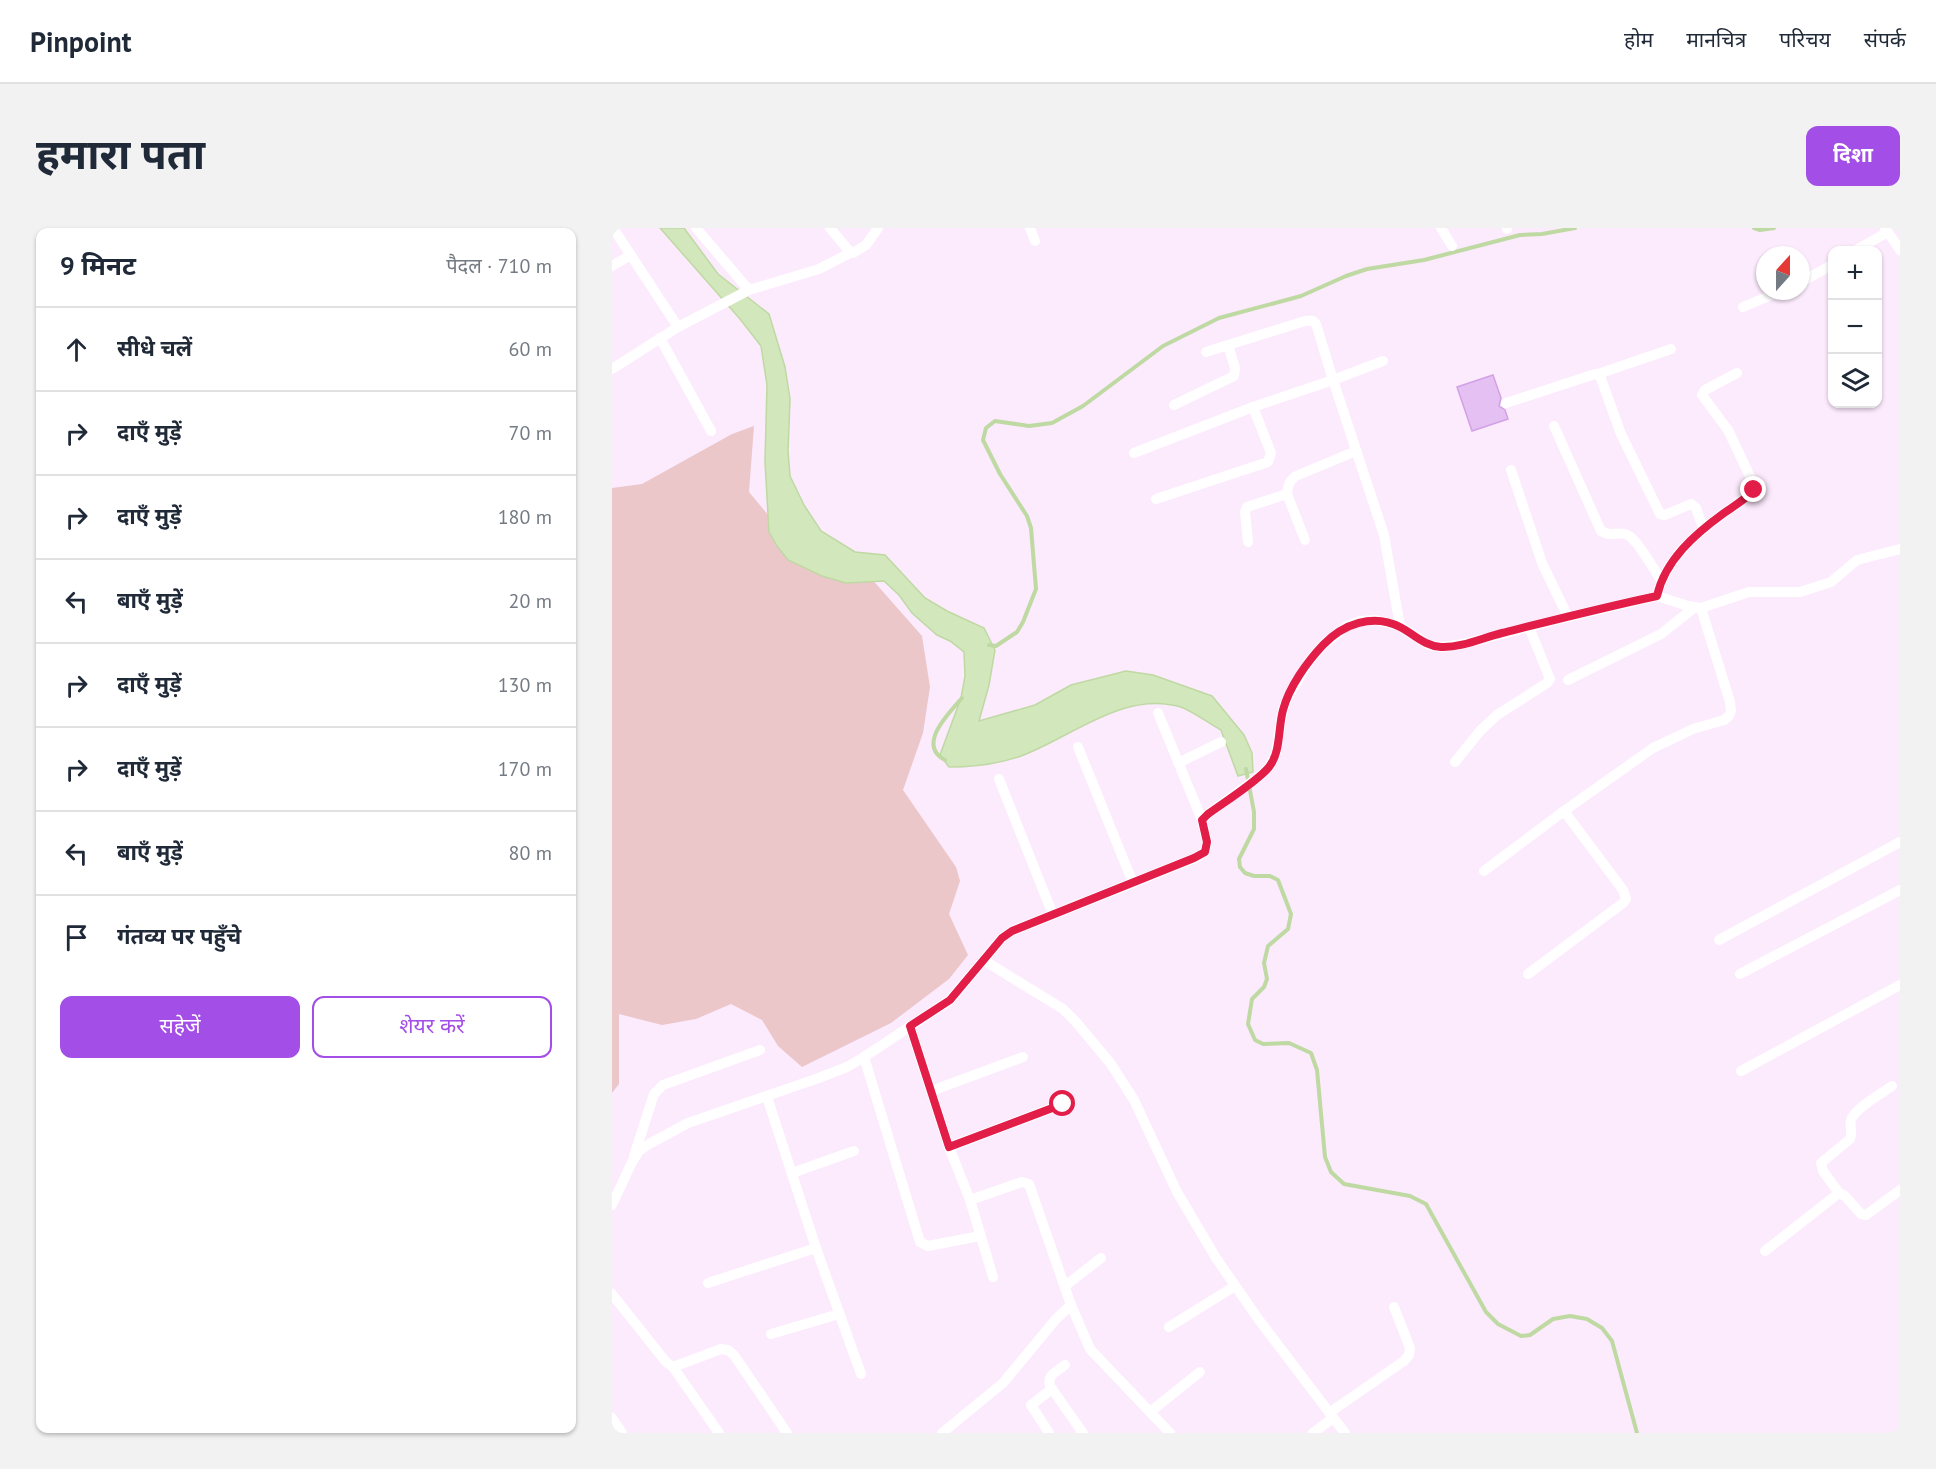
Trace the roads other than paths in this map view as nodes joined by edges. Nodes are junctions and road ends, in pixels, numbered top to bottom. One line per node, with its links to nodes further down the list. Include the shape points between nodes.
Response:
1 (613, 228): 13 (street)
2 (696, 228): 17 (street)
3 (830, 228): 12 (street)
4 (878, 228): 12 (street, via 866,244)
5 (1030, 228): 8 (street)
6 (1441, 228): 9 (street)
7 (1887, 230): 10 (street); 11 (street)
8 (1035, 241)
9 (1452, 246)
10 (1862, 246)
11 (1900, 250)
12 (852, 252): 17 (street, via 819,269)
13 (631, 255): 14 (street); 20 (street)
14 (612, 266)
15 (1828, 268): 16 (street)
16 (1810, 277)
17 (747, 291): 20 (street)
18 (1760, 300): 19 (street)
19 (1743, 307)
20 (678, 327): 21 (street)
21 (660, 338): 26 (street); 34 (street)
22 (1228, 345): 24 (street); 29 (street, via 1311,321 1316,323); 31 (street, via 1234,376)
23 (1671, 349): 28 (street)
24 (1206, 352)
25 (1383, 361): 29 (street)
26 (612, 369)
27 (1737, 373): 40 (street, via 1702,395 1731,436 1754,490)
28 (1598, 374): 30 (street); 40 (street, via 1621,434 1660,514 1691,504)
29 (1333, 380): 32 (street); 35 (street)
30 (1506, 402)
31 (1174, 405)
32 (1253, 407): 36 (street); 39 (street, via 1271,453 1268,462)
33 (1554, 426): 44 (street, via 1601,531 1632,538)
34 (711, 431)
35 (1356, 450): 38 (street, via 1296,476 1290,481); 48 (street, via 1388,549)
36 (1134, 453)
37 (1511, 470): 47 (street, via 1537,550)
38 (1287, 494): 41 (street); 42 (street, via 1247,507)
39 (1156, 499)
40 (1703, 528): 44 (street, via 1672,561)
41 (1305, 540)
42 (1248, 542)
43 (1900, 549): 46 (street, via 1857,560 1832,582 1810,590 1786,594 1749,592)
44 (1661, 580): 45 (street)
45 (1657, 596): 46 (street); 47 (street)
46 (1698, 607): 50 (street, via 1661,634); 57 (street, via 1730,702 1729,716 1653,748)
47 (1568, 617): 49 (street)
48 (1400, 626): 49 (street, via 1429,645 1442,647); 58 (street, via 1360,621 1323,645 1289,694 1270,766)
49 (1529, 627): 54 (street, via 1550,679 1488,723)
50 (1568, 680)
51 (1158, 713): 55 (street)
52 (1221, 742): 55 (street)
53 (1078, 747): 61 (street)
54 (1455, 762)
55 (1178, 763): 58 (street)
56 (999, 779): 63 (street)
57 (1564, 811): 60 (street); 66 (street, via 1626,899)
58 (1202, 820): 61 (street, via 1205,852)
59 (1900, 842): 64 (street)
60 (1484, 871)
61 (1133, 883): 63 (street)
62 (1900, 890): 67 (street)
63 (1053, 915): 65 (street, via 1012,931)
64 (1719, 940)
65 (985, 961): 69 (street, via 950,1000); 93 (street, via 1063,1009 1112,1064 1134,1100 1177,1192)
66 (1528, 974)
67 (1740, 974)
68 (1900, 985): 73 (street)
69 (910, 1026): 71 (street); 75 (street)
70 (760, 1050): 80 (street, via 658,1088)
71 (864, 1057): 76 (street); 86 (street, via 920,1242 928,1246)
72 (1023, 1057): 75 (street)
73 (1741, 1071)
74 (1892, 1086): 83 (street, via 1856,1112 1851,1120 1850,1139 1821,1163 1822,1171)
75 (931, 1091): 78 (street)
76 (767, 1097): 80 (street, via 688,1123 649,1144); 81 (street)
77 (1063, 1104): 78 (street)
78 (949, 1147): 84 (street)
79 (854, 1151): 81 (street)
80 (632, 1162): 85 (street)
81 (792, 1173): 87 (street)
82 (1900, 1190): 83 (street, via 1866,1215)
83 (1839, 1193): 88 (street)
84 (970, 1200): 86 (street); 92 (street, via 1022,1182 1029,1184)
85 (612, 1205)
86 (980, 1236): 90 (street)
87 (816, 1248): 91 (street); 97 (street)
88 (1765, 1251)
89 (1101, 1258): 92 (street)
90 (993, 1277)
91 (708, 1283)
92 (1065, 1286): 95 (street)
93 (1235, 1286): 98 (street); 106 (street)
94 (612, 1294): 101 (street)
95 (1071, 1305): 105 (street, via 1090,1349); 111 (street, via 1003,1383)
96 (1394, 1307): 106 (street, via 1410,1348 1409,1355)
97 (839, 1314): 99 (street); 103 (street)
98 (1169, 1327)
99 (771, 1334)
100 (1065, 1365): 104 (street, via 1049,1378)
101 (673, 1367): 109 (street); 110 (street, via 728,1350)
102 (1200, 1372): 105 (street)
103 (861, 1374)
104 (1052, 1389): 112 (street, via 1032,1404); 113 (street)
105 (1150, 1412): 114 (street)
106 (1331, 1415): 115 (street); 116 (street)
107 (612, 1418): 108 (street)
108 (622, 1433)
109 (719, 1433)
110 (787, 1433)
111 (942, 1433)
112 (1049, 1433)
113 (1083, 1433)
114 (1170, 1433)
115 (1313, 1433)
116 (1345, 1433)

